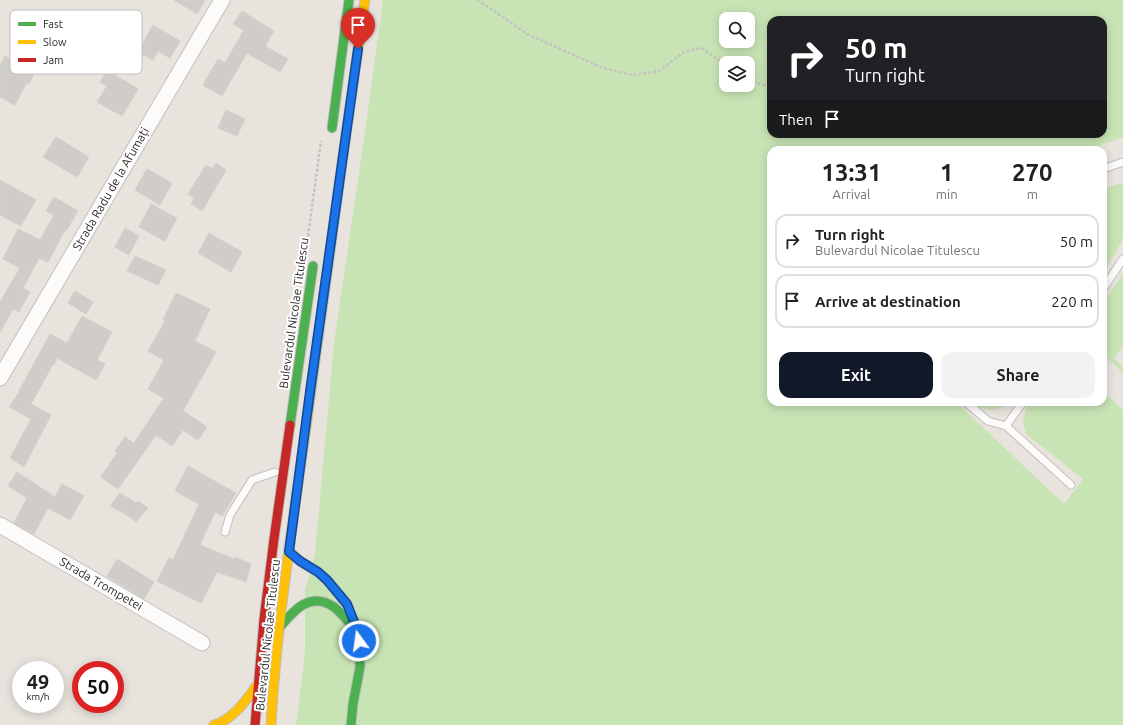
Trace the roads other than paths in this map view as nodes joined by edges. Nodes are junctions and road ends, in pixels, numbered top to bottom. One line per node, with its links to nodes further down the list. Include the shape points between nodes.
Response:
1 (222, 0): 10 (street, Strada Radu de la Afumați)
2 (349, 0): 4 (main road)
3 (365, 0): 18 (main road, Bulevardul Nicolae Titulescu)
4 (331, 134)
5 (1123, 162): 6 (lane)
6 (1107, 168)
7 (314, 259): 22 (main road, Bulevardul Nicolae Titulescu, via 274,539)
8 (1123, 259): 9 (lane)
9 (1107, 283)
10 (0, 378)
11 (971, 406): 13 (lane, via 988,421)
12 (1020, 406): 13 (lane)
13 (1006, 426): 15 (lane)
14 (275, 472): 17 (lane, via 252,480 230,516)
15 (1071, 485)
16 (0, 525): 21 (street, Strada Trompetei)
17 (225, 532)
18 (289, 552): 19 (main road, Bulevardul Nicolae Titulescu); 20 (main road, via 322,576 337,592 347,604)
19 (279, 628): 20 (main road, via 299,606 318,600 338,610); 25 (main road, Bulevardul Nicolae Titulescu)
20 (358, 632): 26 (main road, via 360,667)
21 (202, 643)
22 (258, 684): 23 (main road, via 233,714); 24 (main road, Bulevardul Nicolae Titulescu)
23 (214, 725)
24 (255, 725)
25 (271, 725)
26 (351, 725)

